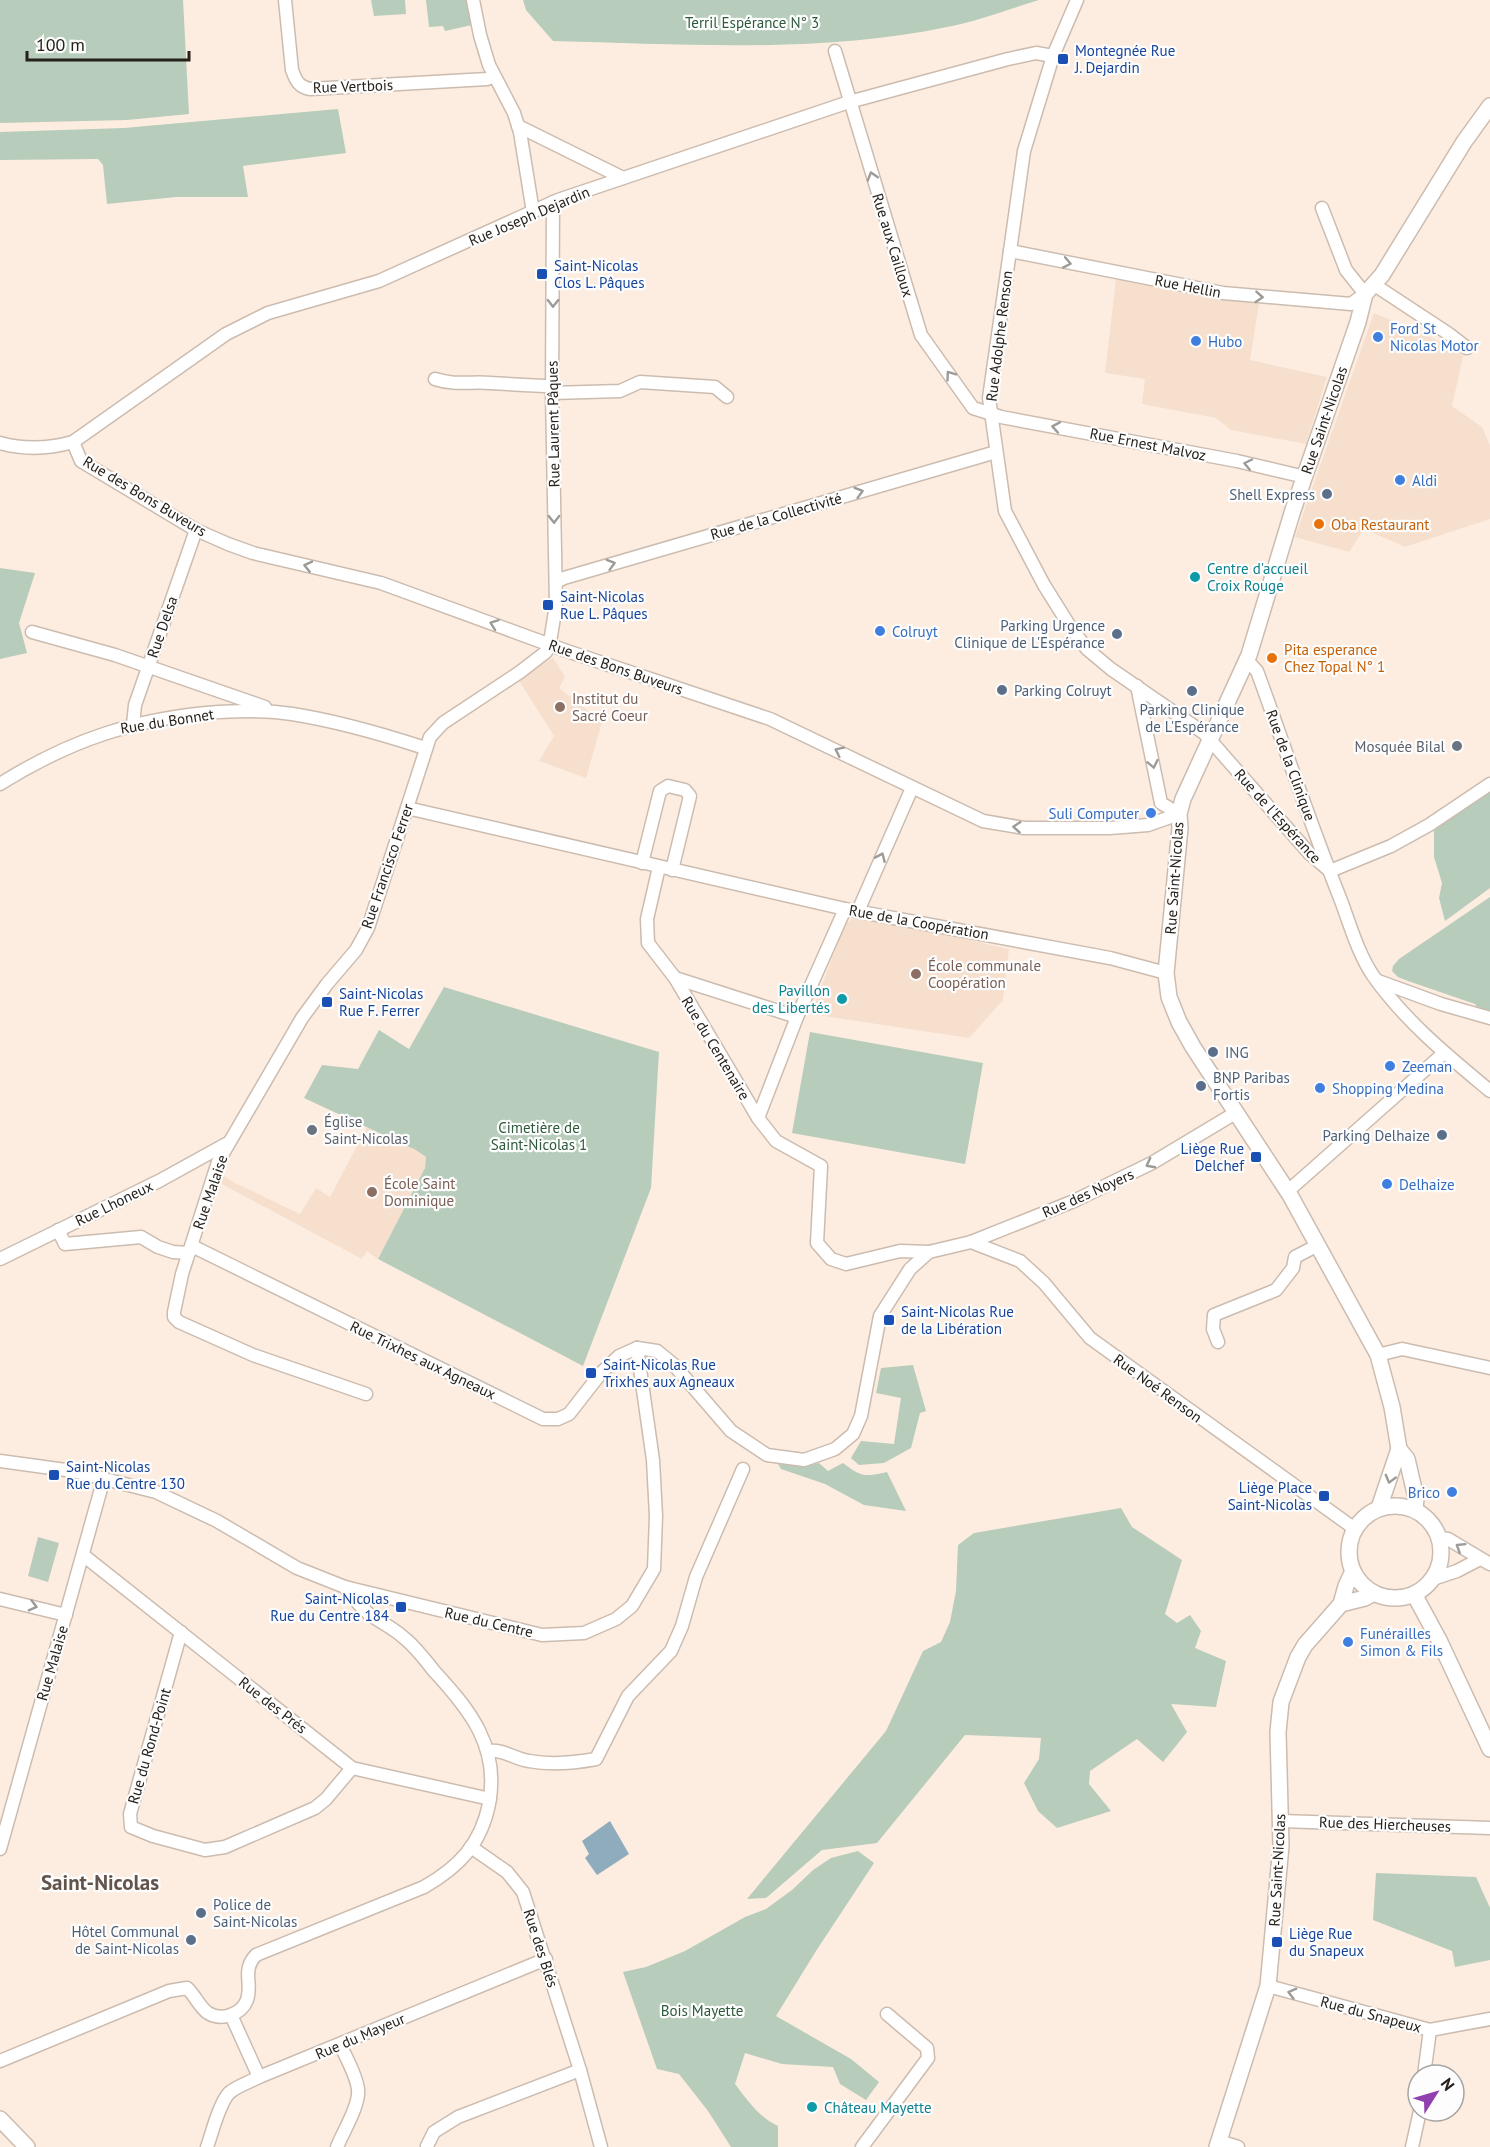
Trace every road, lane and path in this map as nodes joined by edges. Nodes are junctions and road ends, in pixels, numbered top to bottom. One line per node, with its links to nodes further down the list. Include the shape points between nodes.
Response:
1 (285, 0): 6 (street, Rue Vertbois, via 292,70 302,87)
2 (473, 0): 6 (street)
3 (1077, 0): 5 (street, Rue Adolphe Renson)
4 (835, 51): 7 (street, Rue aux Cailloux)
5 (1053, 56): 7 (street, Rue Joseph Dejardin, via 1036,53 1008,59); 14 (street, Rue Adolphe Renson, via 1024,151)
6 (494, 76): 9 (street)
7 (849, 102): 10 (street, Rue Joseph Dejardin); 20 (street, Rue aux Cailloux, one-way to 7, via 974,408 921,335)
8 (1490, 106): 15 (street, Rue Saint-Nicolas, via 1382,275)
9 (518, 126): 10 (street); 13 (street)
10 (623, 178): 11 (street, Rue Joseph Dejardin)
11 (553, 202): 13 (street, Rue Joseph Dejardin); 18 (street, Rue Laurent Pâques, one-way to 18)
12 (1322, 208): 15 (street, via 1346,270)
13 (533, 212): 21 (street, Rue Joseph Dejardin, via 379,281 268,313 226,333)
14 (1010, 251): 15 (street, Rue Hellin, one-way to 15, via 1252,297 1351,304); 20 (street, Rue Adolphe Renson, via 989,398)
15 (1369, 289): 16 (street); 24 (street, Rue Saint-Nicolas)
16 (1467, 348)
17 (435, 379): 18 (street, via 451,384 489,383)
18 (552, 390): 19 (street, via 620,391 640,382 715,387); 26 (street, Rue Laurent Pâques, one-way to 26)
19 (727, 397)
20 (991, 413): 23 (street, Rue Adolphe Renson); 24 (street, Rue Ernest Malvoz, one-way to 20)
21 (73, 442): 22 (street, via 45,448); 25 (street, Rue des Bons Buveurs, via 81,460)
22 (0, 443)
23 (996, 452): 26 (street, Rue de la Collectivité, one-way to 23); 31 (street, Rue Adolphe Renson, via 1005,511 1044,585 1087,649)
24 (1305, 477): 29 (street, Rue Saint-Nicolas)
25 (195, 530): 28 (street, Rue des Bons Buveurs, one-way to 25, via 381,583 253,553); 30 (street, Rue Delsa)
26 (556, 582): 28 (street, Rue Laurent Pâques)
27 (32, 632): 30 (street, Rue du Bonnet)
28 (549, 645): 35 (street, Rue Francisco Ferrer, via 546,652 520,672 444,723); 38 (street, Rue des Bons Buveurs, one-way to 28, via 770,719)
29 (1247, 660): 34 (street, Rue Saint-Nicolas); 44 (street, Rue de la Clinique, via 1257,672)
30 (149, 667): 32 (street, Rue du Bonnet); 33 (street, Rue Delsa)
31 (1137, 687): 34 (street, Rue Adolphe Renson); 40 (street, one-way to 40, via 1161,803)
32 (275, 712): 33 (street, Rue du Bonnet, via 202,714); 35 (street, Rue du Bonnet, via 344,724)
33 (132, 725): 36 (street, Rue du Bonnet, via 76,743)
34 (1210, 740): 40 (street, Rue Saint-Nicolas); 44 (street, Rue de l'Espérance)
35 (425, 748): 39 (street, Rue Francisco Ferrer)
36 (0, 784)
37 (1490, 784): 44 (street, via 1391,846)
38 (912, 788): 40 (street, Rue des Bons Buveurs, one-way to 38, via 1148,825 1110,828 1011,827 983,821); 46 (street, one-way to 38)
39 (407, 808): 41 (street, Rue de la Coopération); 56 (street, Rue Francisco Ferrer, via 368,928 356,950 302,1018)
40 (1179, 814): 47 (street, Rue Saint-Nicolas)
41 (642, 862): 42 (street, Rue de la Coopération); 43 (street, via 660,791 668,786 685,790 690,796)
42 (659, 867): 43 (street, Rue de la Coopération); 48 (street, Rue du Centenaire, via 647,919 648,943)
43 (672, 870): 45 (street, Rue de la Coopération)
44 (1330, 872): 49 (street, Rue de l'Espérance)
45 (845, 909): 46 (street, Rue de la Coopération); 50 (street)
46 (858, 911): 47 (street, Rue de la Coopération, via 1110,958)
47 (1166, 973): 54 (street, Rue Saint-Nicolas, via 1174,1013)
48 (675, 978): 50 (street, Rue du Centenaire); 55 (street, Rue du Centenaire)
49 (1377, 981): 51 (street); 52 (street, Rue de l'Espérance, via 1399,1010)
50 (797, 1017): 55 (street)
51 (1490, 1018)
52 (1444, 1053): 53 (street, Rue de l'Espérance); 57 (street)
53 (1490, 1091)
54 (1234, 1109): 57 (street, Rue Saint-Nicolas); 59 (street, Rue des Noyers, one-way to 59, via 1152,1163 1074,1201)
55 (758, 1118): 62 (street, Rue du Centenaire, via 776,1141 820,1166 817,1243 831,1259 846,1264 900,1251)
56 (227, 1144): 58 (street, Rue Lhoneux); 61 (street, Rue Malaise)
57 (1288, 1191): 60 (street, Rue Saint-Nicolas)
58 (58, 1230): 61 (street, Rue Trixhes aux Agneaux, via 65,1244 141,1238 173,1252); 63 (street, Rue Lhoneux)
59 (970, 1242): 62 (street, Rue des Noyers); 75 (street, Rue Noé Renson, via 1020,1261 1090,1338)
60 (1318, 1245): 64 (street, via 1295,1257 1293,1268 1276,1290 1214,1315 1213,1329); 66 (street, Rue Saint-Nicolas)
61 (190, 1250): 65 (street, Rue Trixhes aux Agneaux, via 543,1419 569,1414 601,1373 619,1356); 68 (street, Rue Malaise, via 174,1312 176,1320 253,1355)
62 (929, 1252): 65 (street, via 910,1269 880,1316 861,1416 853,1434 835,1449 804,1460 767,1455 731,1431 674,1365 657,1351)
63 (0, 1259)
64 (1218, 1342)
65 (637, 1348): 81 (street, Rue du Centre, via 653,1460 656,1516 654,1569 632,1606 616,1619 584,1633 542,1635)
66 (1378, 1355): 67 (street, via 1402,1349); 69 (street, Rue Saint-Nicolas)
67 (1490, 1368)
68 (366, 1394)
69 (1399, 1449): 73 (street, Rue Saint-Nicolas, one-way to 73); 74 (street, Rue Saint-Nicolas, via 1407,1459)
70 (0, 1461): 72 (street, Rue du Centre)
71 (742, 1469): 89 (street, via 696,1577 671,1651 628,1696 596,1759 548,1764 526,1761 500,1750)
72 (104, 1478): 77 (street, Rue Malaise); 81 (street, Rue du Centre, via 165,1496 297,1568)
73 (1379, 1508): 74 (street, via 1397,1505); 75 (street)
74 (1415, 1510): 76 (street, via 1430,1521)
75 (1355, 1529): 79 (street, via 1349,1557)
76 (1440, 1538): 78 (street, one-way to 76); 80 (street, via 1442,1552)
77 (83, 1555): 86 (street, Rue Malaise); 87 (street, Rue des Prés)
78 (1485, 1562): 80 (street)
79 (1353, 1571): 82 (street); 85 (street, Rue Saint-Nicolas)
80 (1433, 1579): 83 (street)
81 (345, 1587): 89 (street, via 370,1615 405,1638 456,1694 476,1723)
82 (1374, 1593): 83 (street, via 1401,1598); 85 (street)
83 (1414, 1594): 88 (street)
84 (0, 1599): 86 (street, one-way to 86)
85 (1341, 1604): 92 (street, Rue Saint-Nicolas, via 1305,1645 1283,1696 1278,1732)
86 (66, 1615): 95 (street, Rue Malaise)
87 (181, 1632): 90 (street, Rue des Prés); 90 (street, Rue du Rond-Point, via 130,1815 131,1827 206,1850 225,1846 315,1808)
88 (1490, 1749)
89 (488, 1751): 91 (street, via 492,1769)
90 (352, 1768): 91 (street, Rue des Prés)
91 (490, 1799): 94 (street, via 484,1824)
92 (1281, 1821): 93 (street, Rue des Hiercheuses); 97 (street, Rue Saint-Nicolas)
93 (1490, 1828)
94 (471, 1847): 96 (street, Rue des Blés, via 507,1872 523,1892); 99 (street, via 460,1862 424,1887 256,1955 247,1974 246,2002)
95 (0, 1849)
96 (546, 1959): 102 (street, Rue du Mayeur); 105 (street, Rue des Blés)
97 (1268, 1986): 101 (street, Rue du Snapeux, one-way to 97); 109 (street, Rue Saint-Nicolas)
98 (887, 2014): 115 (street, via 927,2048 928,2058)
99 (231, 2015): 103 (street, via 222,2018 209,2014 187,1988 179,1989); 106 (street)
100 (1490, 2019): 101 (street)
101 (1430, 2030): 104 (street, Rue du Snapeux)
102 (340, 2044): 106 (street, Rue du Mayeur); 113 (street, via 358,2096)
103 (0, 2061)
104 (1426, 2063)
105 (580, 2070): 110 (street, via 458,2117 434,2132); 114 (street, Rue des Blés)
106 (259, 2077): 112 (street, Rue du Mayeur, via 229,2094)
107 (0, 2119): 111 (street)
108 (1417, 2123): 117 (street)
109 (1218, 2144): 116 (street)
110 (427, 2146)
111 (27, 2147)
112 (207, 2147)
113 (337, 2147)
114 (601, 2147)
115 (862, 2147)
116 (1238, 2147)
117 (1412, 2147)

